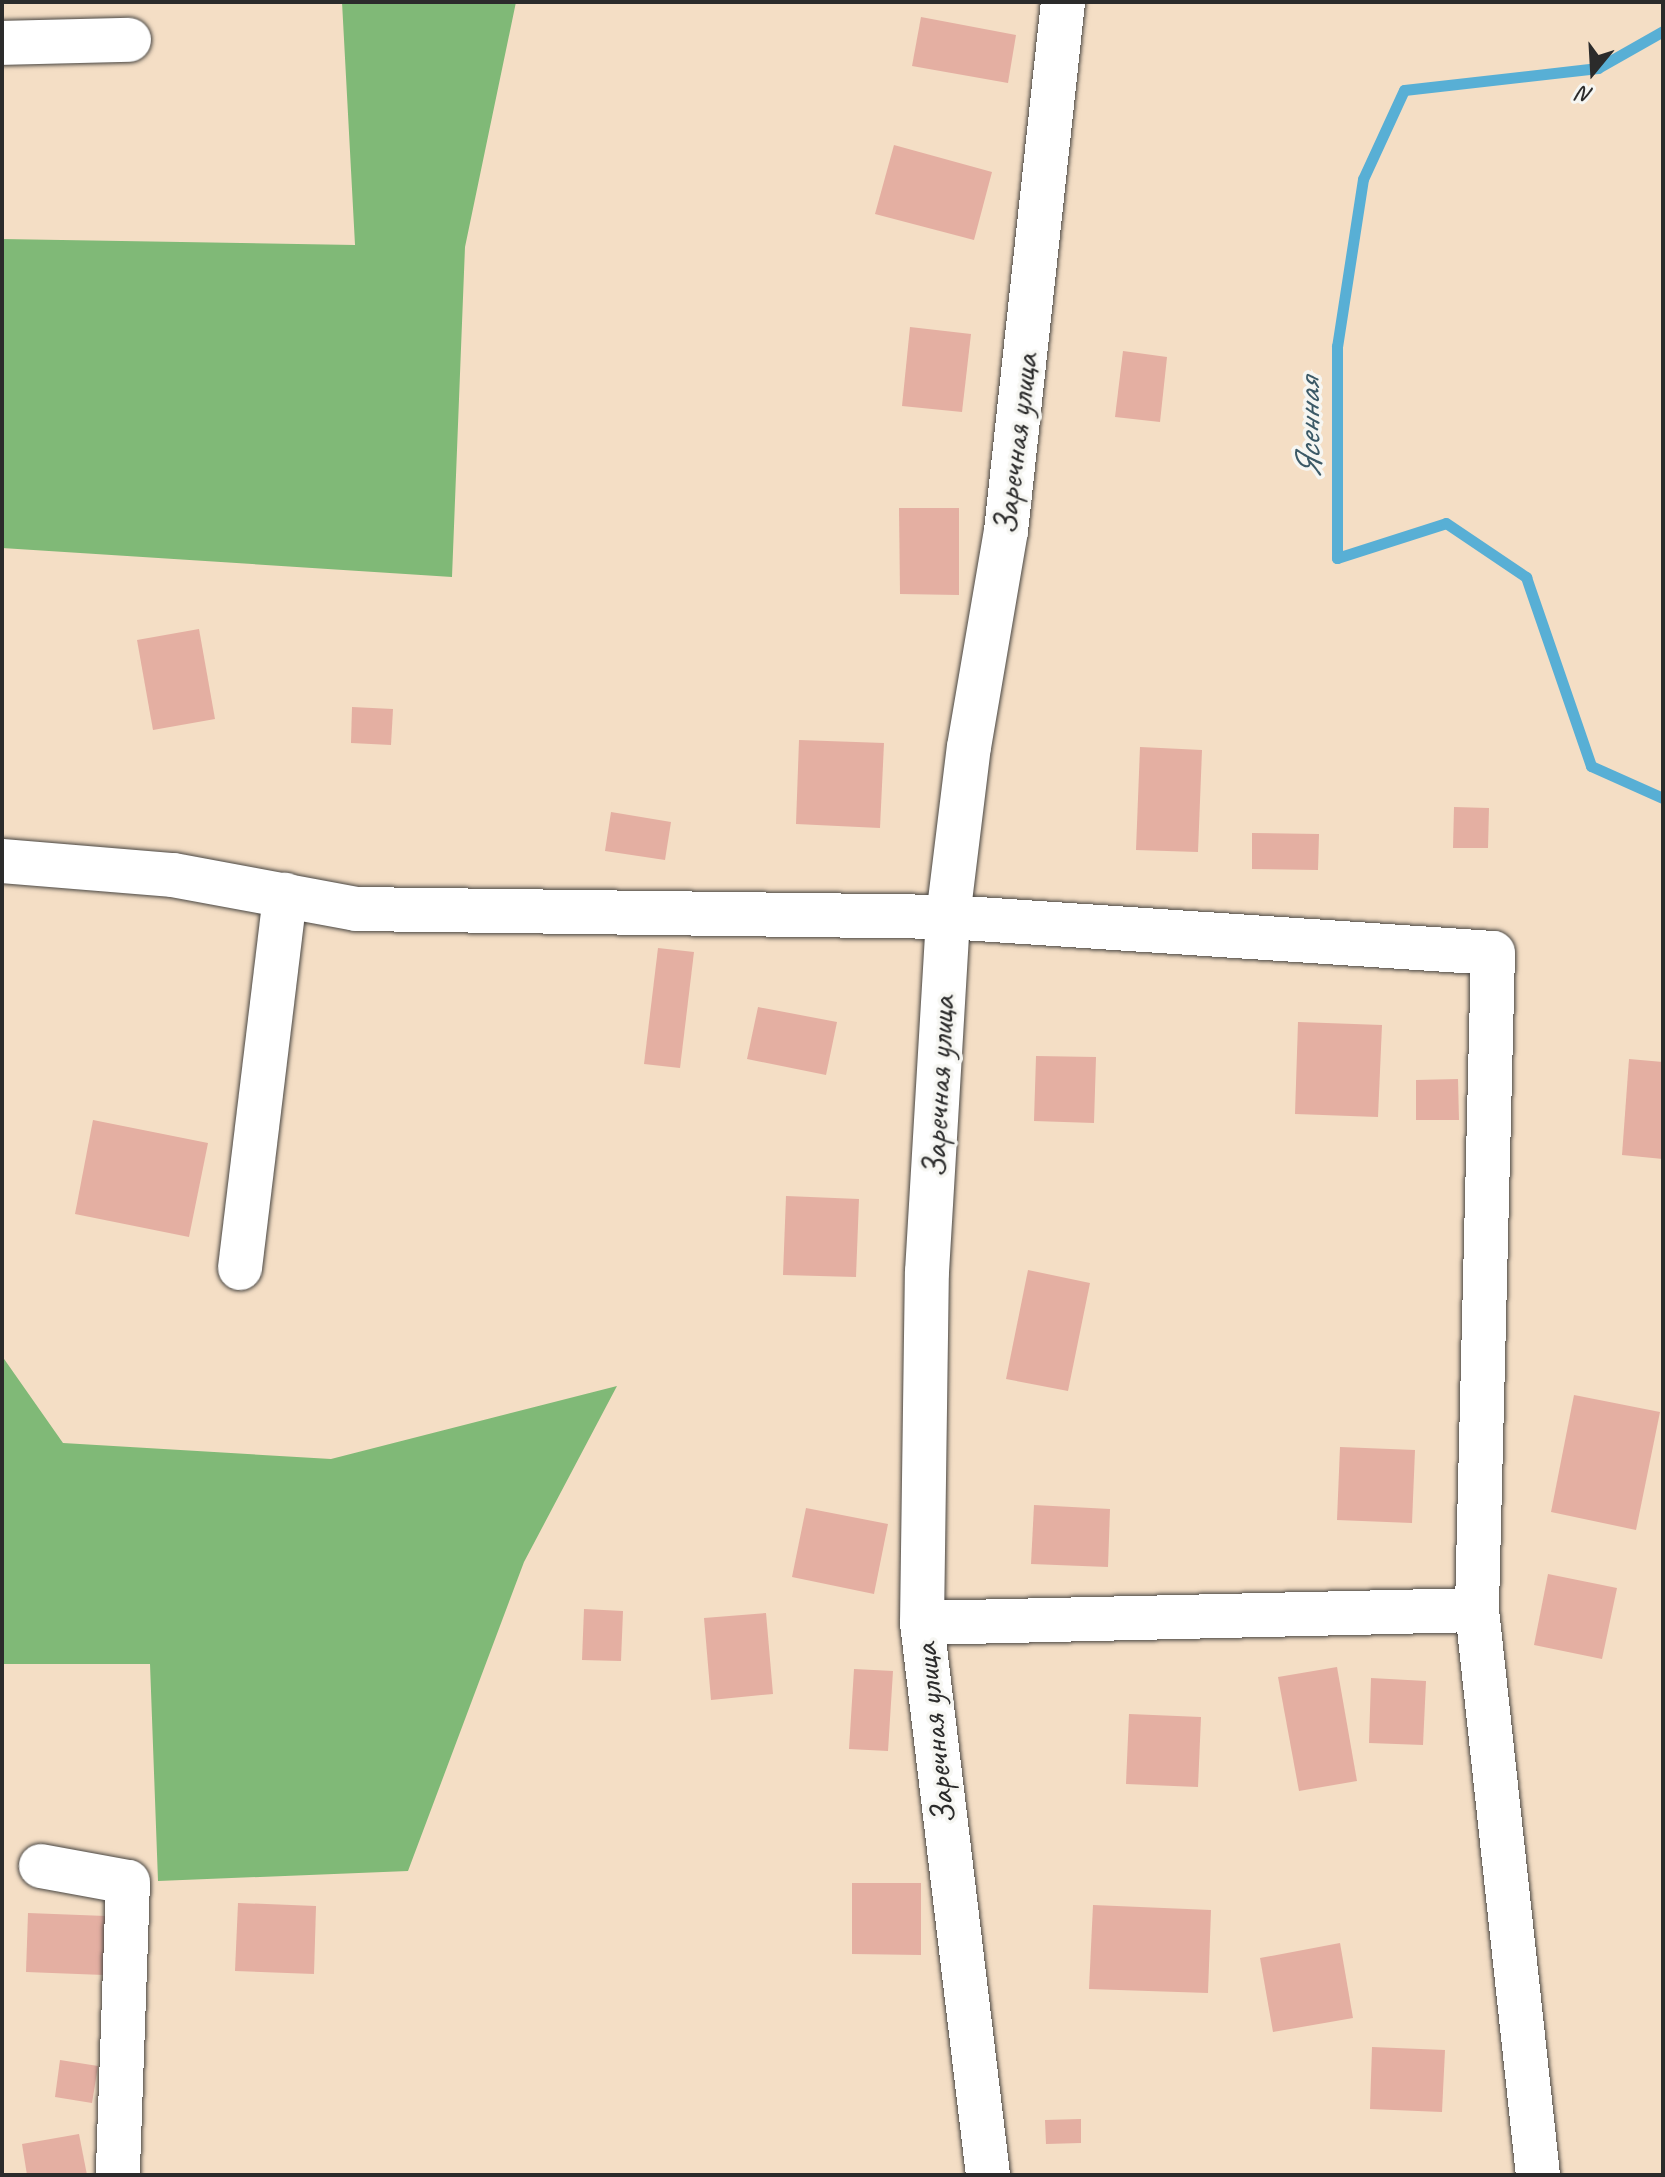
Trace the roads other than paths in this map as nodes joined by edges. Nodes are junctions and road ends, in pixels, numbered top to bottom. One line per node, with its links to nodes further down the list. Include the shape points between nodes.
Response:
1 (1063, 2): 6 (street, Заречная улица, via 1006,531 969,747)
2 (129, 40): 3 (street)
3 (2, 43)
4 (2, 861): 5 (street, via 173,875)
5 (285, 895): 6 (street, via 356,909); 7 (street)
6 (948, 917): 8 (street, via 1493,953); 9 (street, Заречная улица, via 927,1272)
7 (240, 1268)
8 (1477, 1610): 9 (street); 13 (street)
9 (922, 1623): 12 (street, Заречная улица)
10 (41, 1866): 11 (street, via 128,1882)
11 (118, 2175)
12 (988, 2175)
13 (1538, 2175)

